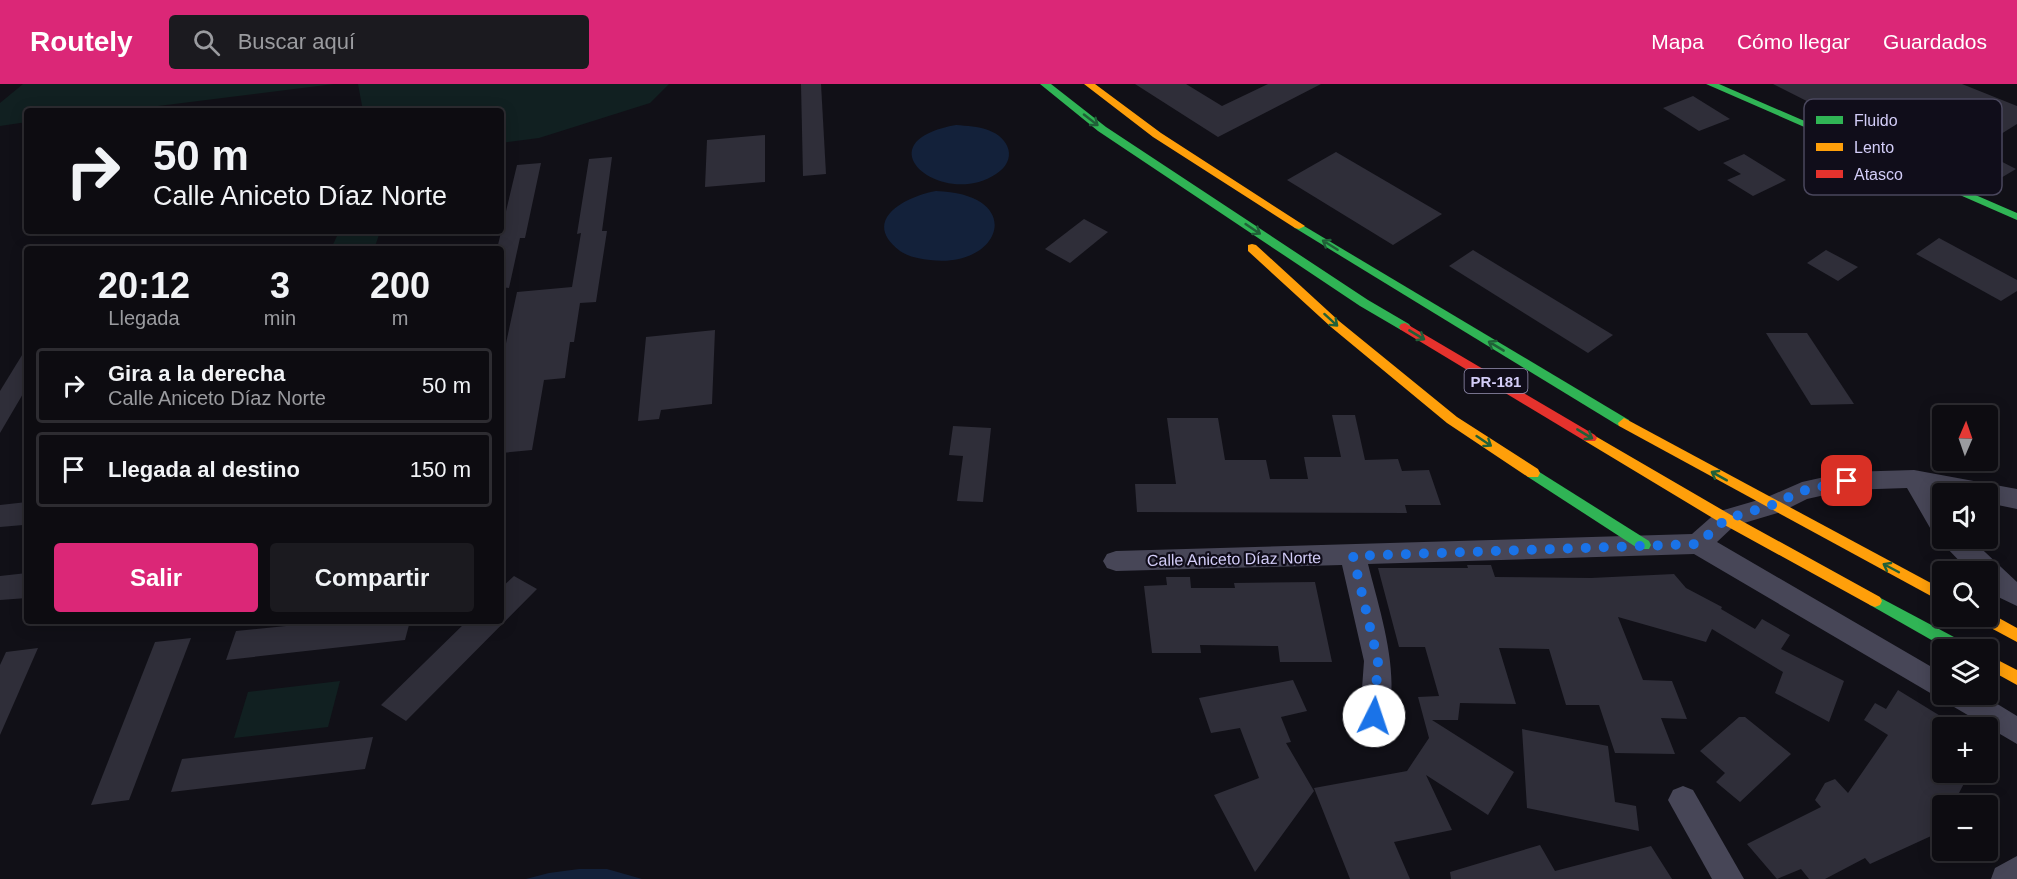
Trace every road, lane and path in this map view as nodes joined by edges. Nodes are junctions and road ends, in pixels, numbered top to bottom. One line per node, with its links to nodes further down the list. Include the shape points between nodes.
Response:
1 (1046, 84): 5 (main road, PR-181, one-way to 5, via 1102,129)
2 (1089, 84): 10 (main road, PR-181, one-way to 2, via 1636,430 1254,199)
3 (1711, 84): 4 (main road)
4 (1804, 124)
5 (1198, 193): 12 (main road, PR-181, one-way to 12, via 1364,303); 14 (main road, one-way to 14, via 1335,324 1452,420)
6 (1966, 195): 7 (main road)
7 (2017, 217)
8 (1914, 479): 9 (street); 10 (street, via 1847,481 1802,491); 11 (street)
9 (2017, 499)
10 (1772, 505): 12 (street); 20 (main road, PR-181, one-way to 10)
11 (1932, 509)
12 (1726, 519): 13 (street); 24 (main road, PR-181)
13 (1698, 544): 14 (street, Calle Aniceto Díaz Norte); 27 (street)
14 (1644, 545): 16 (street, Calle Aniceto Díaz Norte)
15 (1964, 549): 18 (street)
16 (1353, 556): 17 (street, Calle Aniceto Díaz Norte); 29 (street, via 1378,661)
17 (1116, 561)
18 (1976, 561)
19 (1998, 582): 21 (street)
20 (1932, 591)
21 (2017, 595)
22 (1998, 625): 23 (main road)
23 (2017, 636)
24 (1944, 639)
25 (1998, 668): 26 (main road)
26 (2017, 678)
27 (1932, 681)
28 (1973, 705): 30 (street)
29 (1374, 716)
30 (2017, 731)
31 (1683, 800): 33 (street)
32 (2017, 871): 34 (street)
33 (1729, 879)
34 (2006, 879)

